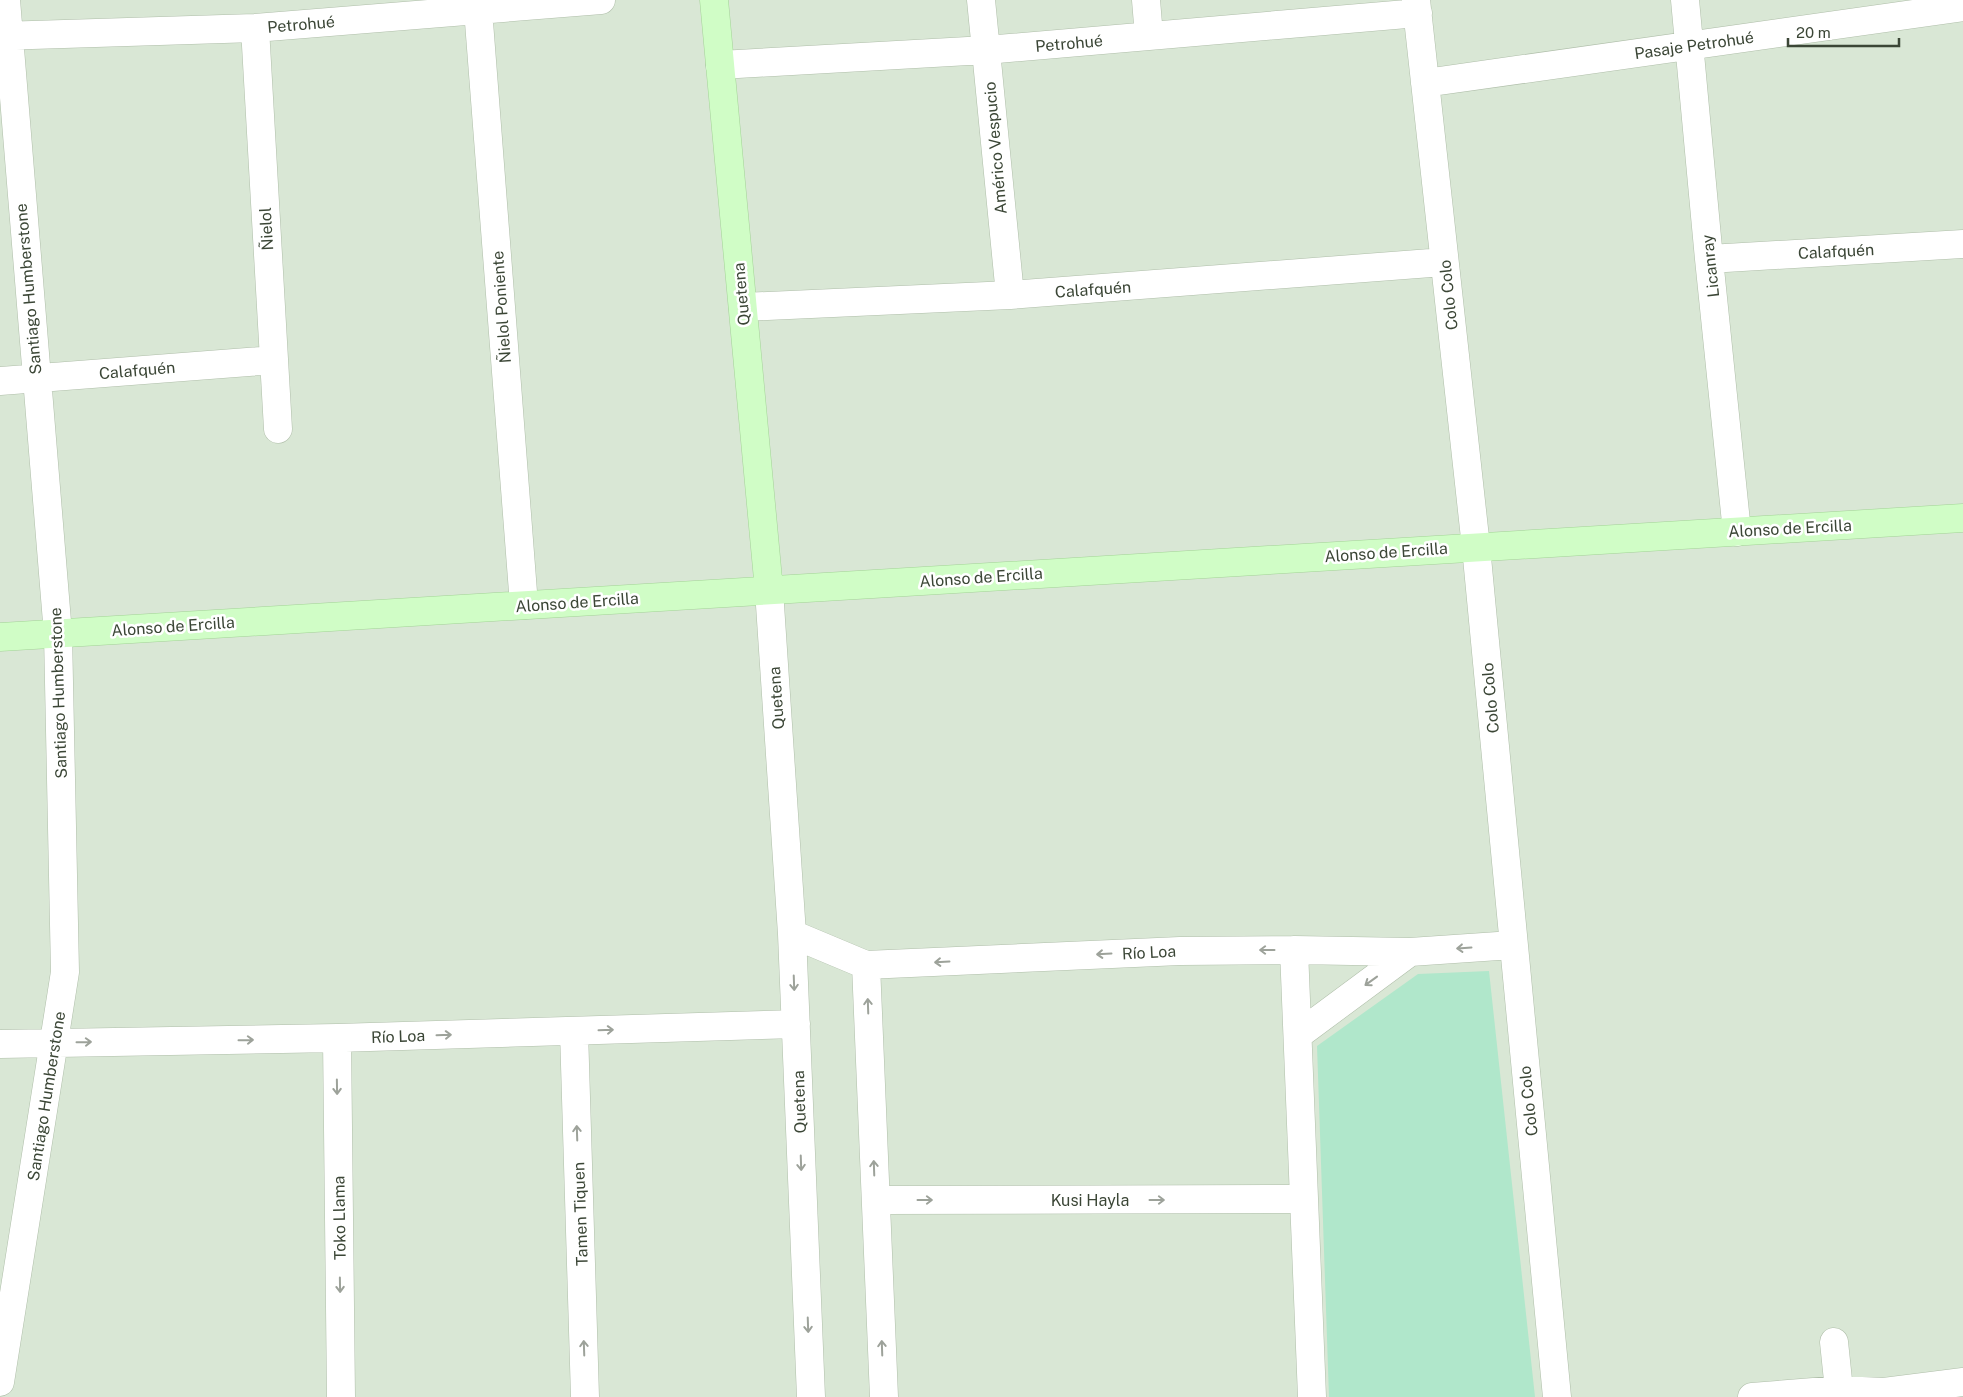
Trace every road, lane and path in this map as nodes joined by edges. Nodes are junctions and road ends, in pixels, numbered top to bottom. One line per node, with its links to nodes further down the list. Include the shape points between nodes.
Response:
1 (6, 0): 11 (street, Santiago Humberstone)
2 (601, 0): 9 (street, Petrohué)
3 (714, 0): 15 (street, Quetena)
4 (981, 0): 14 (street, Américo Vespucio)
5 (1146, 0): 12 (street)
6 (1685, 0): 13 (street, Licanray)
7 (1417, 6): 12 (street, Petrohué); 16 (street, Colo Colo)
8 (1963, 7): 13 (street, Pasaje Petrohué)
9 (478, 9): 10 (street, Petrohué); 30 (street, Ñielol Poniente)
10 (255, 28): 11 (street, Petrohué); 22 (street, Ñielol)
11 (4, 36): 23 (street, Santiago Humberstone)
12 (1149, 36): 14 (street, Petrohué)
13 (1689, 46): 16 (street, Pasaje Petrohué); 18 (street, Licanray)
14 (986, 50): 15 (street, Petrohué); 20 (street, Américo Vespucio)
15 (720, 64): 21 (street, Quetena)
16 (1426, 83): 19 (street, Colo Colo)
17 (1963, 244): 18 (street, Calafquén)
18 (1709, 259): 27 (street, Licanray)
19 (1444, 262): 20 (street, Calafquén); 28 (street, Colo Colo)
20 (1010, 296): 21 (street, Calafquén)
21 (743, 307): 29 (street, Quetena)
22 (274, 360): 23 (street, Calafquén); 25 (street, Ñielol)
23 (36, 378): 24 (street, Calafquén); 31 (street, Santiago Humberstone)
24 (0, 381)
25 (278, 430)
26 (1963, 518): 27 (street, Alonso de Ercilla)
27 (1737, 532): 28 (street, Alonso de Ercilla)
28 (1476, 547): 29 (street, Alonso de Ercilla); 34 (street, Colo Colo)
29 (769, 590): 30 (street, Alonso de Ercilla); 33 (street, Quetena)
30 (524, 605): 31 (street, Alonso de Ercilla)
31 (58, 634): 32 (street, Alonso de Ercilla); 42 (street, Santiago Humberstone, via 66,972)
32 (0, 637)
33 (792, 934): 37 (street, Río Loa); 38 (street, Quetena, one-way to 38)
34 (1513, 945): 36 (street, Río Loa, one-way to 36); 56 (street, Colo Colo)
35 (1294, 950): 36 (street, Río Loa); 37 (street, Río Loa, one-way to 37, via 1180,951); 40 (street)
36 (1410, 952): 40 (street, one-way to 40)
37 (866, 965): 45 (street, one-way to 37)
38 (796, 1024): 39 (street, Río Loa, one-way to 38); 53 (street, Quetena, one-way to 53)
39 (574, 1031): 41 (street, Río Loa, one-way to 39); 52 (street, Tamen Tiquen, one-way to 39)
40 (1298, 1034): 44 (street)
41 (337, 1038): 42 (street, Río Loa, one-way to 41); 51 (street, Toko Llama, one-way to 51)
42 (55, 1043): 43 (street, Río Loa); 47 (street, Santiago Humberstone)
43 (0, 1044)
44 (1304, 1199): 45 (street, Kusi Hayla, one-way to 44); 55 (street)
45 (876, 1200): 54 (street, one-way to 45)
46 (1834, 1342): 49 (street)
47 (0, 1382)
48 (1963, 1382): 50 (street)
49 (1839, 1390): 50 (street); 57 (street)
50 (1884, 1395)
51 (341, 1397)
52 (585, 1397)
53 (810, 1397)
54 (884, 1397)
55 (1312, 1397)
56 (1557, 1397)
57 (1752, 1397)

